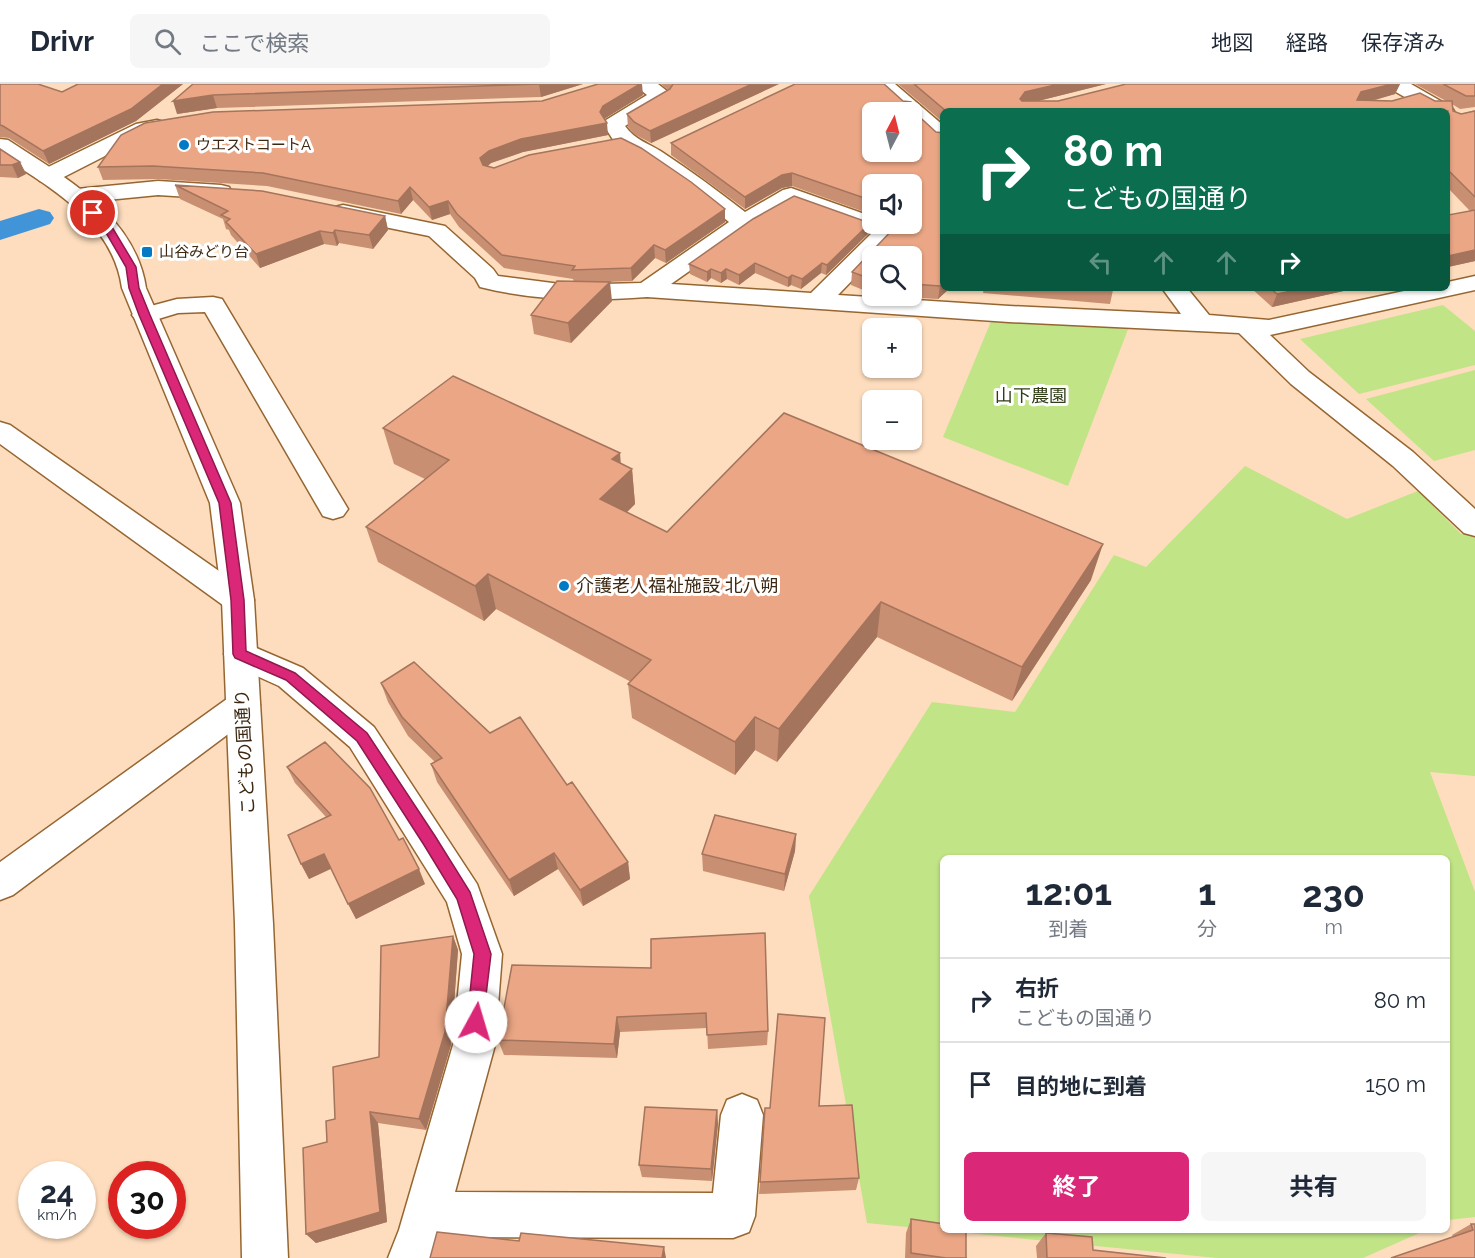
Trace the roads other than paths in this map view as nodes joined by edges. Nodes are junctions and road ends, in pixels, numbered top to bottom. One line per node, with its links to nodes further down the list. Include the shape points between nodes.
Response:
1 (643, 84): 9 (street, via 662,95 613,124)
2 (883, 84): 8 (street)
3 (1396, 84): 4 (street)
4 (1418, 96): 5 (street); 6 (street)
5 (1386, 105)
6 (1441, 108)
7 (173, 114): 14 (street)
8 (940, 133)
9 (625, 141): 11 (street); 13 (street)
10 (0, 145): 14 (street, こどもの国通り)
11 (603, 145)
12 (672, 145): 13 (street)
13 (651, 154): 18 (street)
14 (48, 176): 16 (street, こどもの国通り)
15 (245, 194): 16 (street, via 158,188)
16 (77, 196): 25 (street, こどもの国通り, via 109,229 131,267)
17 (324, 207): 21 (street, via 437,231 489,282 531,291 589,294)
18 (744, 222): 21 (street); 24 (street, via 791,195 888,230)
19 (1475, 283): 20 (street)
20 (1450, 288)
21 (647, 290): 24 (street)
22 (1176, 291): 26 (street)
23 (1438, 291): 27 (street, via 1269,328)
24 (817, 302): 26 (street)
25 (145, 315): 29 (street, via 177,306 213,304); 31 (street, こどもの国通り, via 225,503)
26 (1201, 322): 27 (street)
27 (1247, 327): 30 (street, via 1300,378 1403,459)
28 (0, 431): 31 (street)
29 (333, 509)
30 (1475, 526)
31 (238, 600): 32 (street, こどもの国通り)
32 (240, 654): 33 (street, こどもの国通り); 36 (street, via 291,677 362,737 464,897 482,954 474,1045)
33 (243, 705): 34 (street); 37 (street, こどもの国通り)
34 (0, 884)
35 (742, 1115): 36 (street, via 733,1216)
36 (426, 1214): 38 (street)
37 (265, 1258)
38 (411, 1258)

